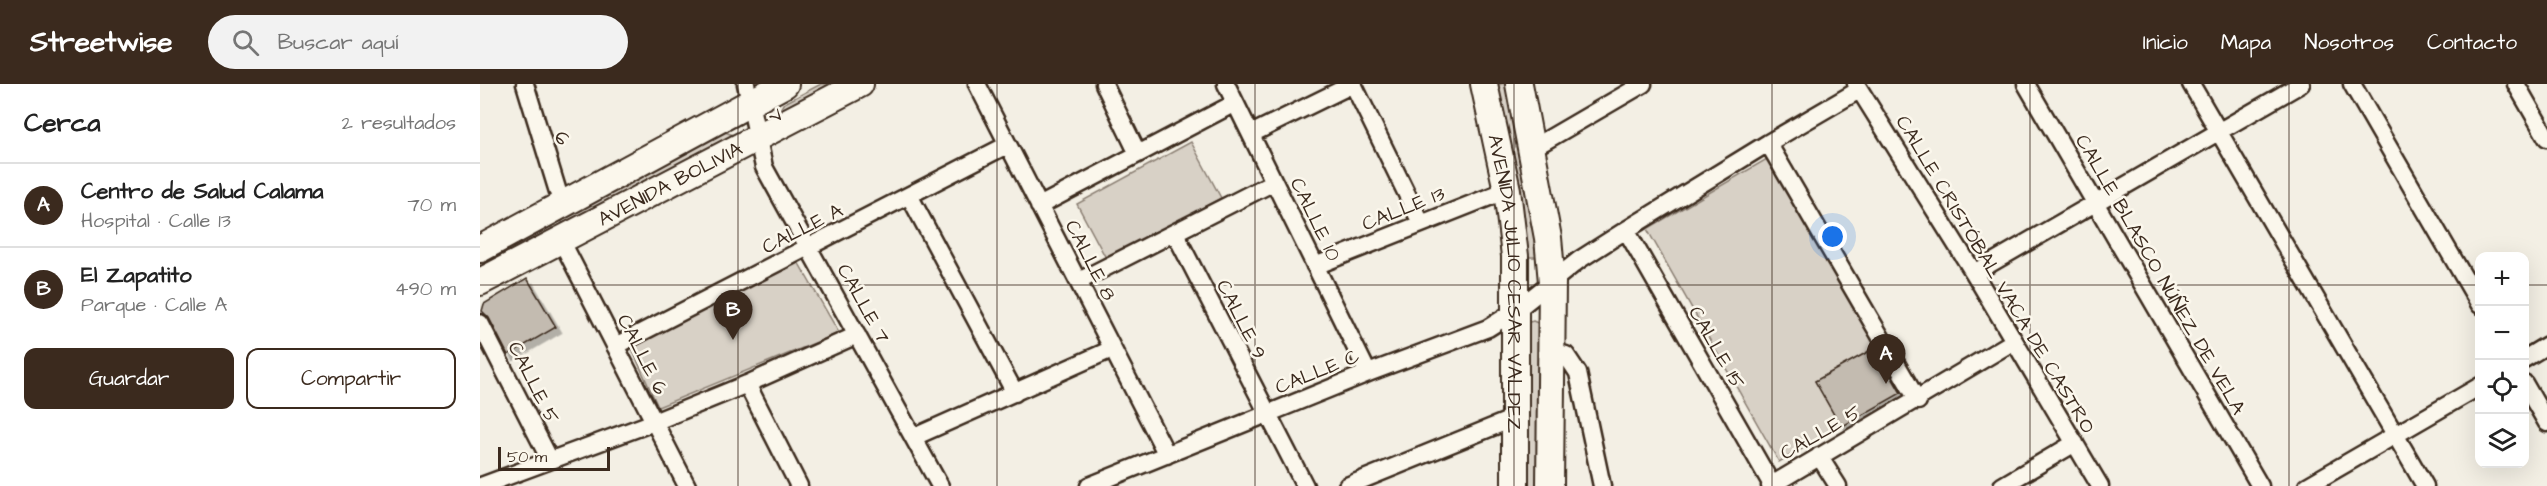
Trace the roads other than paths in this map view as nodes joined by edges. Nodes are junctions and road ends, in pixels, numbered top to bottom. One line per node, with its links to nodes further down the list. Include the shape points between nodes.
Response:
1 (525, 84): 31 (street, 6)
2 (785, 84): 17 (main road, AVENIDA BOLIVIA)
3 (860, 84): 21 (main road, AVENIDA BOLIVIA)
4 (977, 84): 24 (street, CALLE 8)
5 (1104, 84): 26 (street)
6 (1226, 84): 18 (street, CALLE 10)
7 (1353, 84): 20 (street); 33 (street)
8 (1484, 84): 28 (main road, AVENIDA JULIO CESAR VALDEZ)
9 (1519, 84): 25 (main road, AVENIDA JULIO CESAR VALDEZ)
10 (1643, 84): 25 (street)
11 (2026, 84): 30 (street, CALLE BLASCO NÚÑEZ DE VELA)
12 (2191, 84): 19 (street)
13 (2301, 84): 19 (street)
14 (2352, 84): 44 (street)
15 (2516, 84): 22 (street)
16 (1857, 87): 23 (street, CALLE C); 40 (street, CALLE CRISTÓBAL VACA DE CASTRO)
17 (749, 93): 21 (street, 7); 31 (main road, AVENIDA BOLIVIA)
18 (1235, 103): 20 (street, CALLE 10); 26 (street)
19 (2220, 133): 30 (street); 64 (street)
20 (1251, 134): 27 (street, CALLE 10)
21 (759, 137): 36 (main road, AVENIDA BOLIVIA); 37 (street, CALLE 7, via 764,167)
22 (2547, 138)
23 (1768, 143): 34 (street, CALLE C); 59 (street)
24 (1007, 145): 29 (street, CALLE A); 32 (street, CALLE 8)
25 (1533, 148): 43 (main road, AVENIDA JULIO CESAR VALDEZ)
26 (1138, 154): 32 (street)
27 (1274, 182): 35 (street); 39 (street, CALLE 10)
28 (1507, 190): 33 (street, CALLE 13); 45 (main road, AVENIDA JULIO CESAR VALDEZ, via 1515,256)
29 (910, 197): 37 (street, CALLE A); 58 (street)
30 (2095, 202): 40 (street); 84 (street, CALLE BLASCO NÚÑEZ DE VELA)
31 (562, 205): 38 (main road, AVENIDA BOLIVIA)
32 (1039, 206): 41 (street, CALLE 8)
33 (1421, 223): 39 (street, CALLE 13)
34 (1626, 230): 43 (street, CALLE C); 70 (street, CALLE 15)
35 (1176, 233): 41 (street); 60 (street, CALLE 9)
36 (561, 240): 42 (main road, AVENIDA BOLIVIA); 50 (street, CALLE 6)
37 (810, 248): 47 (street, CALLE 7); 50 (street, CALLE A)
38 (480, 249)
39 (1315, 266): 54 (street, CALLE 10)
40 (1974, 273): 48 (street, CALLE CRISTÓBAL VACA DE CASTRO)
41 (1079, 281): 51 (street, CALLE 8)
42 (480, 282)
43 (1552, 282): 45 (street, CALLE C); 52 (main road, AVENIDA JULIO CESAR VALDEZ)
44 (2475, 296)
45 (1515, 311): 54 (street, CALLE C, via 1488,328); 61 (main road, AVENIDA JULIO CESAR VALDEZ)
46 (480, 323): 69 (street, CALLE 5)
47 (857, 335): 55 (street); 65 (street, CALLE 7)
48 (2014, 341): 59 (street, CALLE 5); 66 (street, CALLE CRISTÓBAL VACA DE CASTRO)
49 (2547, 345): 53 (street)
50 (615, 346): 62 (street, CALLE 6)
51 (1112, 349): 58 (street); 67 (street, CALLE 8)
52 (1552, 351): 79 (main road, AVENIDA JULIO CESAR VALDEZ); 80 (street, via 1566,355 1578,373)
53 (2529, 355)
54 (1368, 374): 60 (street, CALLE C)
55 (747, 384): 62 (street); 73 (street)
56 (2475, 389): 64 (street)
57 (2529, 392): 63 (street)
58 (1015, 393): 65 (street)
59 (1918, 400): 68 (street, CALLE 5)
60 (1266, 414): 67 (street, CALLE C); 76 (street, CALLE 9)
61 (1516, 417): 77 (street); 78 (main road, AVENIDA JULIO CESAR VALDEZ)
62 (654, 422): 69 (street); 72 (street, CALLE 6)
63 (2547, 423)
64 (2396, 436): 85 (street); 86 (street)
65 (914, 437): 74 (street, CALLE 7)
66 (2074, 443): 82 (street); 83 (street, CALLE CRISTÓBAL VACA DE CASTRO)
67 (1167, 455): 75 (street, CALLE C)
68 (1820, 456): 70 (street, CALLE 5); 81 (street)
69 (550, 460): 71 (street)
70 (1771, 485)
71 (481, 486)
72 (687, 486)
73 (799, 486)
74 (940, 486)
75 (1089, 486)
76 (1305, 486)
77 (1347, 486)
78 (1515, 486)
79 (1550, 486)
80 (1602, 486)
81 (1838, 486)
82 (2002, 486)
83 (2100, 486)
84 (2260, 486)
85 (2307, 486)
86 (2425, 486)

